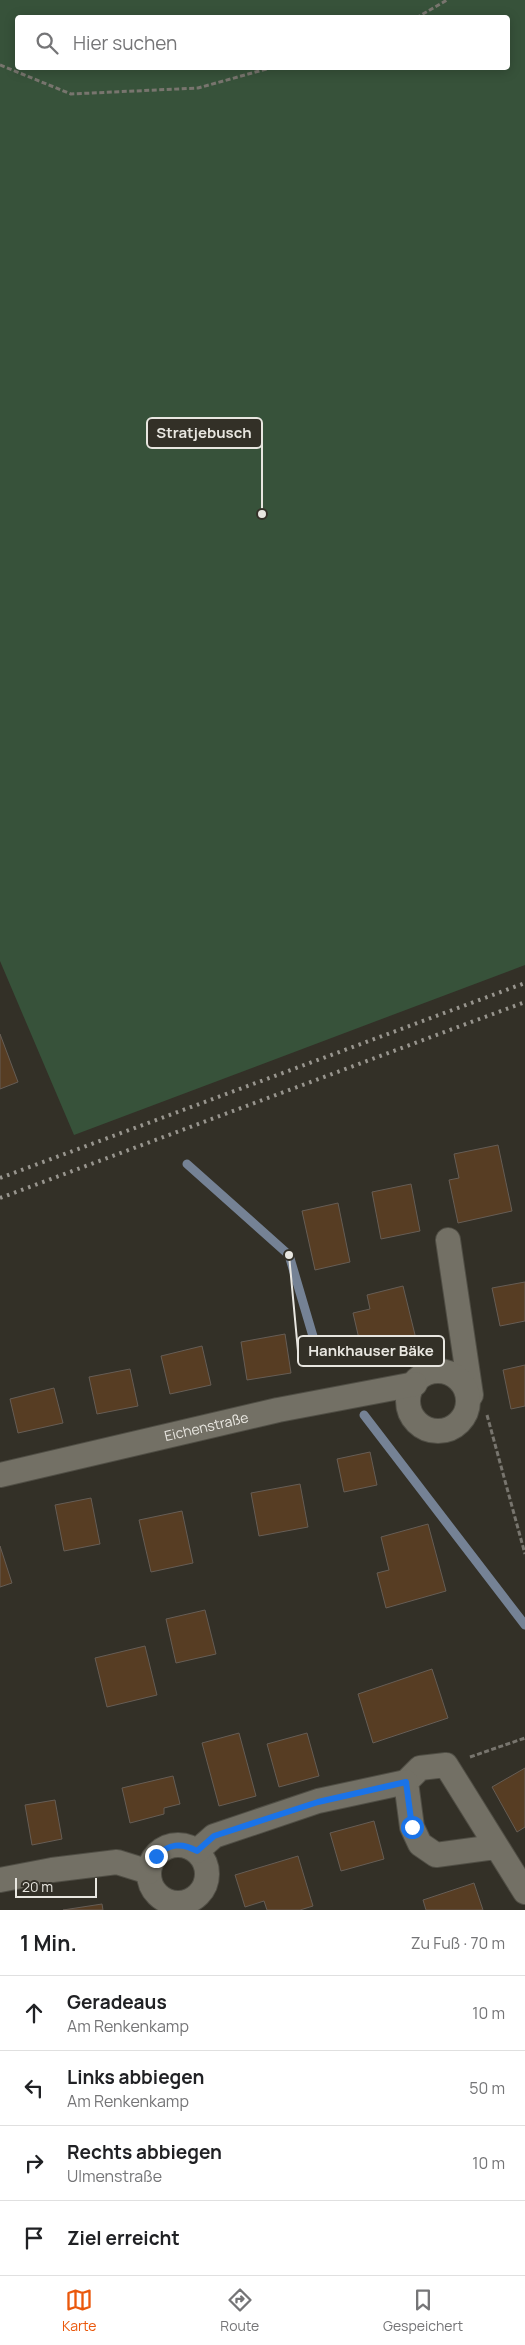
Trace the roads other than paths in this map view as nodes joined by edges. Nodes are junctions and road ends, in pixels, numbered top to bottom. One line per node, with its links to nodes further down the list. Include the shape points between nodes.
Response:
1 (448, 1240): 3 (street, via 472,1394)
2 (415, 1384): 3 (street, Eichenstraße, via 433,1372 450,1374 462,1384); 3 (street, via 409,1396 409,1406 412,1416 427,1429 447,1430 456,1426 463,1418); 4 (street, Eichenstraße, via 278,1410)
3 (468, 1399)
4 (0, 1475)
5 (406, 1782): 6 (street, via 420,1768 446,1765); 6 (street, via 412,1827 420,1844 436,1855); 7 (street, via 318,1802 214,1836)
6 (495, 1847): 10 (street)
7 (197, 1851): 8 (street, via 180,1845 171,1846 156,1856); 8 (street, via 207,1868 207,1878 198,1895 190,1901 180,1903 162,1898 154,1891)
8 (149, 1872): 9 (street, via 118,1862)
9 (0, 1880)
10 (525, 1892)

